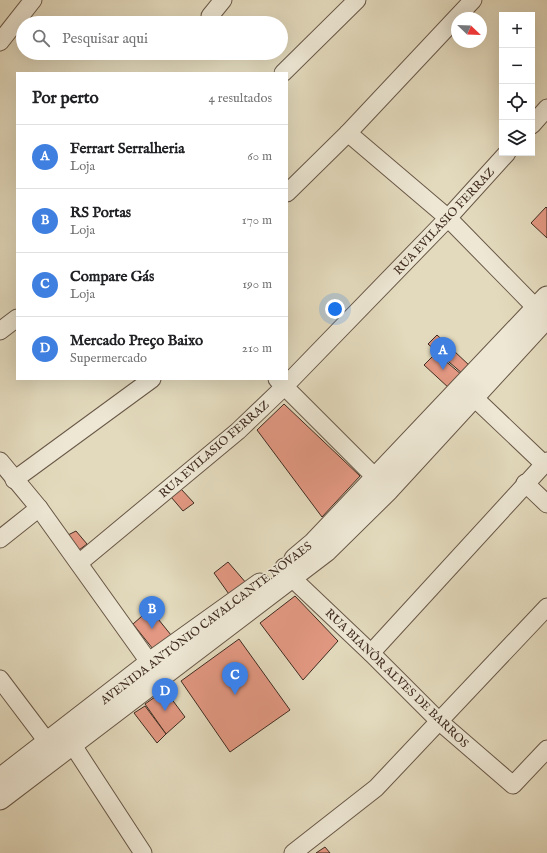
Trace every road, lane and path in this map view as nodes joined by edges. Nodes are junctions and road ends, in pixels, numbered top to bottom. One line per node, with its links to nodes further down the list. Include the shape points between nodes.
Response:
1 (33, 0): 5 (street)
2 (223, 0): 6 (street)
3 (357, 0): 9 (street)
4 (473, 0): 12 (street)
5 (20, 16)
6 (210, 16)
7 (16, 22): 8 (street)
8 (0, 42)
9 (284, 72)
10 (547, 108): 11 (street)
11 (535, 122)
12 (348, 133): 14 (street); 15 (street)
13 (504, 156): 15 (street, RUA EVILASIO FERRAZ)
14 (288, 192)
15 (448, 218): 16 (street); 19 (street, RUA EVILASIO FERRAZ)
16 (544, 310): 22 (street, AVENIDA ANTÔNIO CAVALCANTE NOVAES)
17 (16, 319): 18 (street)
18 (0, 331)
19 (288, 375)
20 (151, 380): 26 (street)
21 (281, 382): 25 (street); 31 (street, RUA EVILASIO FERRAZ, via 238,431)
22 (468, 392): 24 (street); 25 (street, AVENIDA ANTÔNIO CAVALCANTE NOVAES); 32 (street, via 354,525 326,551)
23 (0, 461): 26 (street)
24 (545, 462): 27 (street)
25 (376, 478): 32 (street, AVENIDA ANTÔNIO CAVALCANTE NOVAES)
26 (14, 480): 29 (street)
27 (525, 483): 28 (street); 34 (street)
28 (547, 504)
29 (39, 508): 30 (street); 31 (street)
30 (0, 538)
31 (79, 563): 35 (street)
32 (288, 572): 34 (street, RUA BIANÔR ALVES DE BARROS); 35 (street, AVENIDA ANTÔNIO CAVALCANTE NOVAES)
33 (547, 607): 37 (street)
34 (371, 653): 37 (street, RUA BIANÔR ALVES DE BARROS)
35 (155, 670): 38 (street, AVENIDA ANTÔNIO CAVALCANTE NOVAES)
36 (0, 679): 38 (street)
37 (440, 722): 39 (street, RUA BIANÔR ALVES DE BARROS, via 513,785); 43 (street, via 376,788)
38 (58, 747): 40 (street, AVENIDA ANTÔNIO CAVALCANTE NOVAES); 41 (street); 42 (street)
39 (547, 749)
40 (0, 779)
41 (0, 800)
42 (143, 853)
43 (293, 853)

